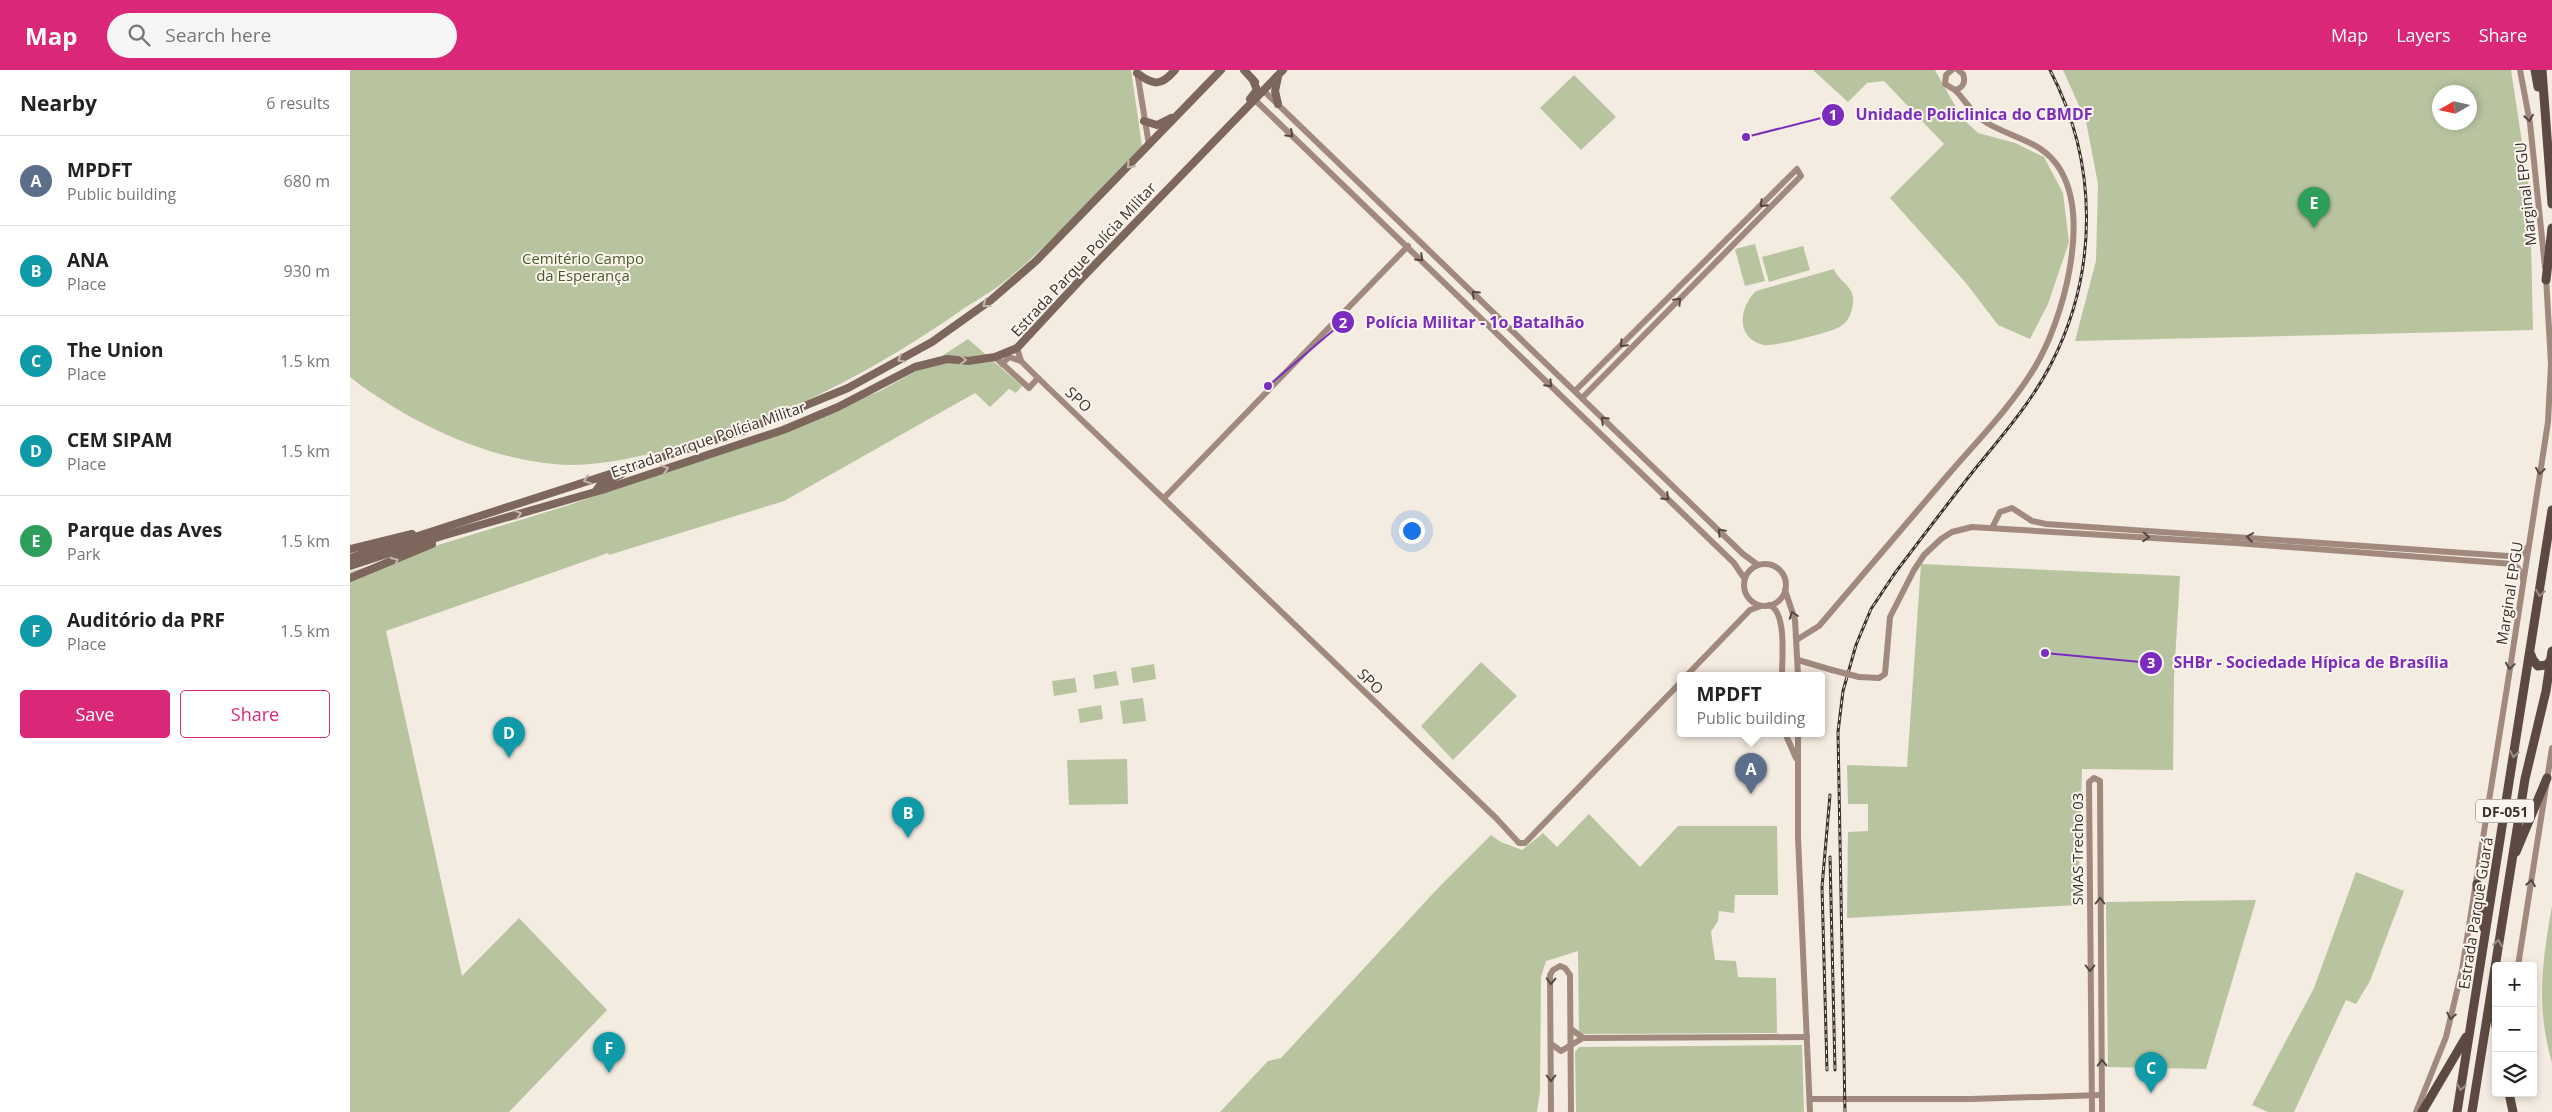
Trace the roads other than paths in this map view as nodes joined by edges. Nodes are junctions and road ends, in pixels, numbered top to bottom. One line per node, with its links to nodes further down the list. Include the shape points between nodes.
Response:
1 (1175, 70): 11 (main road, via 1166,80 1156,83 1147,81)
2 (1221, 70): 21 (main road, Estrada Parque Polícia Militar)
3 (1244, 70): 13 (main road)
4 (1283, 70): 12 (main road, Estrada Parque Polícia Militar)
5 (1943, 70): 14 (street)
6 (1952, 70): 14 (street)
7 (1958, 70): 15 (street, via 1965,78)
8 (2520, 70): 37 (street, Marginal EPGU, one-way to 37, via 2530,123)
9 (2535, 70): 23 (highway)
10 (2542, 70): 23 (highway)
11 (1137, 71): 22 (street)
12 (1278, 77): 17 (main road, Estrada Parque Polícia Militar); 20 (main road, via 1275,91)
13 (1253, 80): 17 (main road); 25 (main road, via 1257,88 1255,93)
14 (1944, 80): 16 (street, via 1948,87)
15 (1963, 86): 16 (street); 19 (street)
16 (1956, 90): 19 (street)
17 (1264, 91): 18 (main road, Estrada Parque Polícia Militar); 20 (street)
18 (1255, 100): 25 (main road, Estrada Parque Polícia Militar); 29 (street, one-way to 29)
19 (1965, 100): 84 (street, via 1971,110 1987,123 2022,137 2048,154 2067,183 2072,204 2072,252 2060,310 2035,366 2007,405 1819,626)
20 (1278, 104): 26 (street)
21 (1175, 117): 22 (main road, via 1157,125); 24 (main road, Estrada Parque Polícia Militar)
22 (1144, 120): 24 (street)
23 (2545, 122): 30 (highway)
24 (1148, 144): 51 (main road, Estrada Parque Polícia Militar, one-way to 51, via 1036,261 991,300 943,335)
25 (1196, 160): 42 (main road, Estrada Parque Polícia Militar)
26 (1355, 178): 29 (street, via 1348,180); 31 (street)
27 (1788, 178): 28 (street); 28 (street, via 1797,169 1802,175); 34 (street, one-way to 34)
28 (1793, 184): 34 (street)
29 (1346, 187): 32 (street)
30 (2552, 204)
31 (1390, 212): 32 (street); 36 (street)
32 (1382, 222): 35 (street)
33 (2552, 228): 37 (highway)
34 (1736, 236): 38 (street)
35 (1408, 246): 39 (street, one-way to 39); 61 (street)
36 (1461, 280): 39 (street, via 1459,288); 44 (street, one-way to 36)
37 (2546, 280): 72 (street, Marginal EPGU, one-way to 72, via 2551,364 2549,398)
38 (1690, 283): 40 (street); 41 (street, one-way to 38)
39 (1451, 289): 48 (street)
40 (1641, 327): 41 (street); 47 (street, one-way to 47)
41 (1647, 333): 49 (street)
42 (1017, 348): 43 (main road, Estrada Parque Polícia Militar); 45 (street, SPO)
43 (995, 357): 46 (street); 55 (main road, Estrada Parque Polícia Militar, one-way to 43, via 916,367 946,360)
44 (1540, 358): 48 (street, via 1533,360); 52 (street)
45 (1021, 361): 46 (street, via 1009,357); 50 (street, SPO)
46 (1002, 364): 50 (street, via 1029,388)
47 (1601, 366): 49 (street); 52 (street)
48 (1531, 367): 57 (street, one-way to 57)
49 (1610, 370): 53 (street)
50 (1038, 378): 61 (street, SPO)
51 (848, 388): 55 (main road, via 831,401); 56 (main road, Estrada Parque Polícia Militar)
52 (1575, 391): 53 (street)
53 (1582, 398): 54 (street)
54 (1589, 405): 57 (street, via 1586,412); 62 (street, one-way to 54)
55 (838, 407): 58 (main road, Estrada Parque Polícia Militar)
56 (797, 411): 58 (main road, via 801,418); 59 (main road, Estrada Parque Polícia Militar)
57 (1579, 414): 64 (street, one-way to 64)
58 (783, 430): 60 (main road, Estrada Parque Polícia Militar, one-way to 58)
59 (653, 459): 60 (main road, via 606,481); 71 (main road, Estrada Parque Polícia Militar, one-way to 71)
60 (596, 491): 67 (main road, Estrada Parque Polícia Militar, one-way to 60)
61 (1164, 498): 92 (street, SPO, via 1519,843 1525,843)
62 (1692, 503): 64 (street); 75 (street, one-way to 62, via 1743,554)
63 (2552, 510): 86 (highway, Estrada Parque Guará / DF-051, one-way to 86)
64 (1683, 513): 78 (street, via 1734,563)
65 (2022, 514): 66 (street, via 2006,508); 70 (street, via 2022,522); 72 (street, one-way to 65, via 2522,554 2508,556 2327,546 2242,536 2046,524 2032,521)
66 (1997, 518): 68 (street); 69 (street)
67 (471, 528): 76 (main road, Estrada Parque Polícia Militar); 77 (main road, one-way to 67)
68 (1992, 528): 69 (street); 87 (street, bridge, via 1972,527 1952,532 1924,555 1890,617 1885,674 1879,678 1860,676)
69 (2005, 528): 70 (street)
70 (2017, 529): 79 (street, one-way to 79, via 2513,564)
71 (431, 530): 73 (main road); 74 (main road, Estrada Parque Polícia Militar)
72 (2528, 547): 79 (street, Marginal EPGU)
73 (350, 549)
74 (350, 558)
75 (1758, 564): 78 (street); 80 (street, via 1778,568 1785,578)
76 (350, 566)
77 (350, 578)
78 (1744, 578): 81 (street, via 1744,590)
79 (2524, 582): 99 (street, Marginal EPGU, one-way to 99)
80 (1785, 590): 82 (street, via 1779,600); 84 (street, one-way to 80)
81 (1751, 601): 82 (street); 83 (street)
82 (1765, 606): 83 (street); 90 (street, via 1776,610 1781,623)
83 (1750, 610): 89 (street)
84 (1798, 639): 87 (street)
85 (2552, 651): 88 (highway, Estrada Parque Guará / DF-051)
86 (2531, 652): 88 (highway, via 2538,666 2545,666); 100 (highway, Estrada Parque Guará / DF-051, one-way to 100)
87 (1798, 660): 91 (street)
88 (2550, 661): 98 (highway, Estrada Parque Guará / DF-051, via 2525,779)
89 (1690, 672)
90 (1782, 672)
91 (1798, 672)
92 (1677, 686)
93 (1787, 737): 96 (street)
94 (1798, 737): 96 (street)
95 (2552, 748): 97 (street)
96 (1797, 762): 108 (street)
97 (2547, 778): 98 (highway); 102 (street, one-way to 97)
98 (2512, 861): 101 (highway, Estrada Parque Guará / DF-051, one-way to 98)
99 (2476, 884): 100 (highway); 121 (street, Marginal EPGU, one-way to 121, via 2462,970 2446,1037)
100 (2486, 934): 107 (highway, Estrada Parque Guará / DF-051)
101 (2494, 962)
102 (2519, 962)
103 (2492, 976): 124 (highway, Estrada Parque Guará / DF-051)
104 (2091, 1013): 105 (street); 105 (street, SMAS Trecho 03, one-way to 104, via 2100,781 2096,778 2089,782); 112 (street, SMAS Trecho 03)
105 (2101, 1013): 113 (street, SMAS Trecho 03, one-way to 105)
106 (1571, 1029): 109 (street); 110 (street, one-way to 110, via 1570,975 1560,966 1550,974); 111 (street)
107 (2469, 1033): 122 (highway); 123 (highway, Estrada Parque Guará / DF-051, one-way to 123)
108 (1807, 1037): 109 (street); 115 (street)
109 (1584, 1038): 111 (street)
110 (1551, 1044): 111 (street, via 1562,1051); 116 (street, one-way to 116)
111 (1571, 1048): 117 (street)
112 (2091, 1095): 113 (street); 115 (street); 119 (street, SMAS Trecho 03)
113 (2102, 1095): 120 (street, SMAS Trecho 03)
114 (2510, 1097): 125 (highway)
115 (1810, 1099): 118 (street)
116 (1551, 1112)
117 (1571, 1112)
118 (1810, 1112)
119 (2092, 1112)
120 (2102, 1112)
121 (2416, 1112)
122 (2422, 1112)
123 (2457, 1112)
124 (2472, 1112)
125 (2514, 1112)

